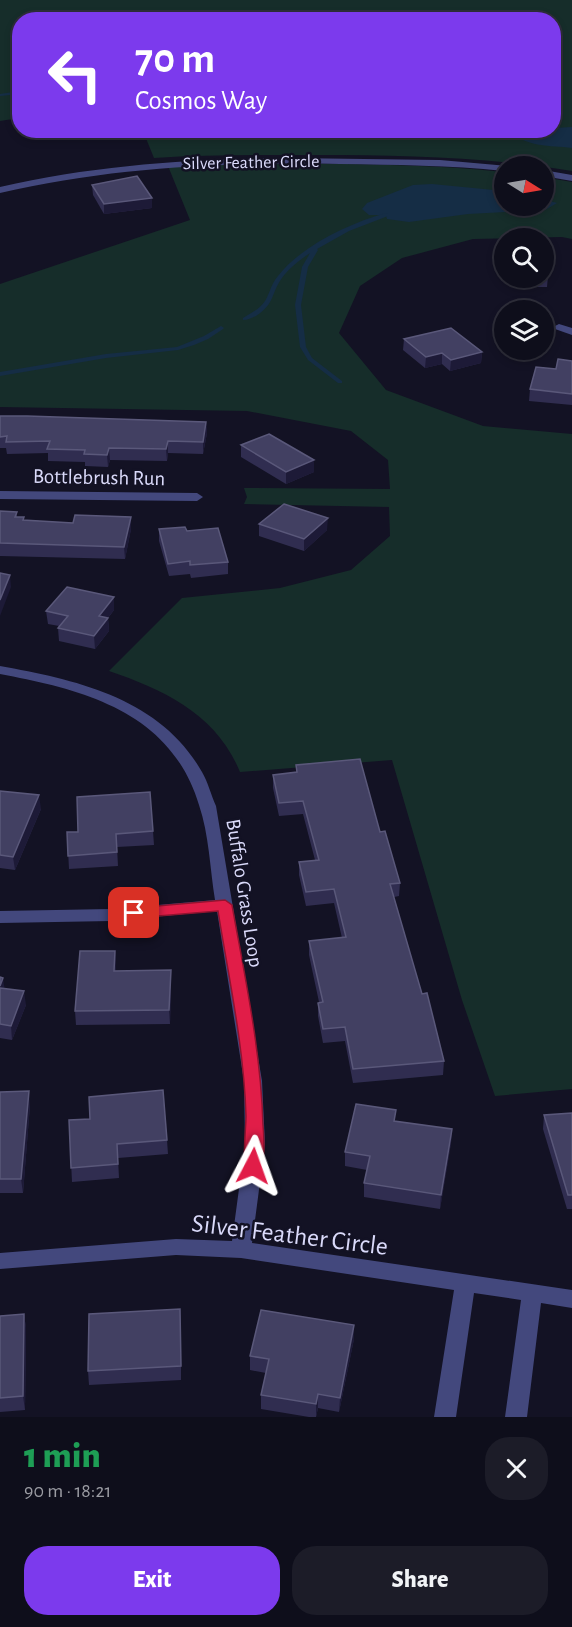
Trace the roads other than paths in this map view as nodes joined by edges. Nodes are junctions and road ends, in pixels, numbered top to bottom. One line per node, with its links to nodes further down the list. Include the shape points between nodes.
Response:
1 (494, 167): 4 (street, Silver Feather Circle, via 419,162 202,161 114,168)
2 (554, 175): 3 (street)
3 (572, 178)
4 (0, 190)
5 (559, 327): 6 (street)
6 (572, 332)
7 (0, 495): 8 (street, Bottlebrush Run)
8 (197, 497)
9 (0, 670): 10 (street, Buffalo Grass Loop, via 84,688 145,717 169,736 189,759 201,783)
10 (225, 905): 11 (street, via 111,915); 12 (street, Buffalo Grass Loop, via 253,1081 255,1144)
11 (0, 916)
12 (241, 1250): 13 (street, Silver Feather Circle, via 176,1247); 14 (street, Silver Feather Circle)
13 (0, 1261)
14 (465, 1284): 15 (street, Silver Feather Circle); 17 (street)
15 (532, 1294): 16 (street, Silver Feather Circle); 18 (street)
16 (572, 1299)
17 (445, 1417)
18 (516, 1417)

